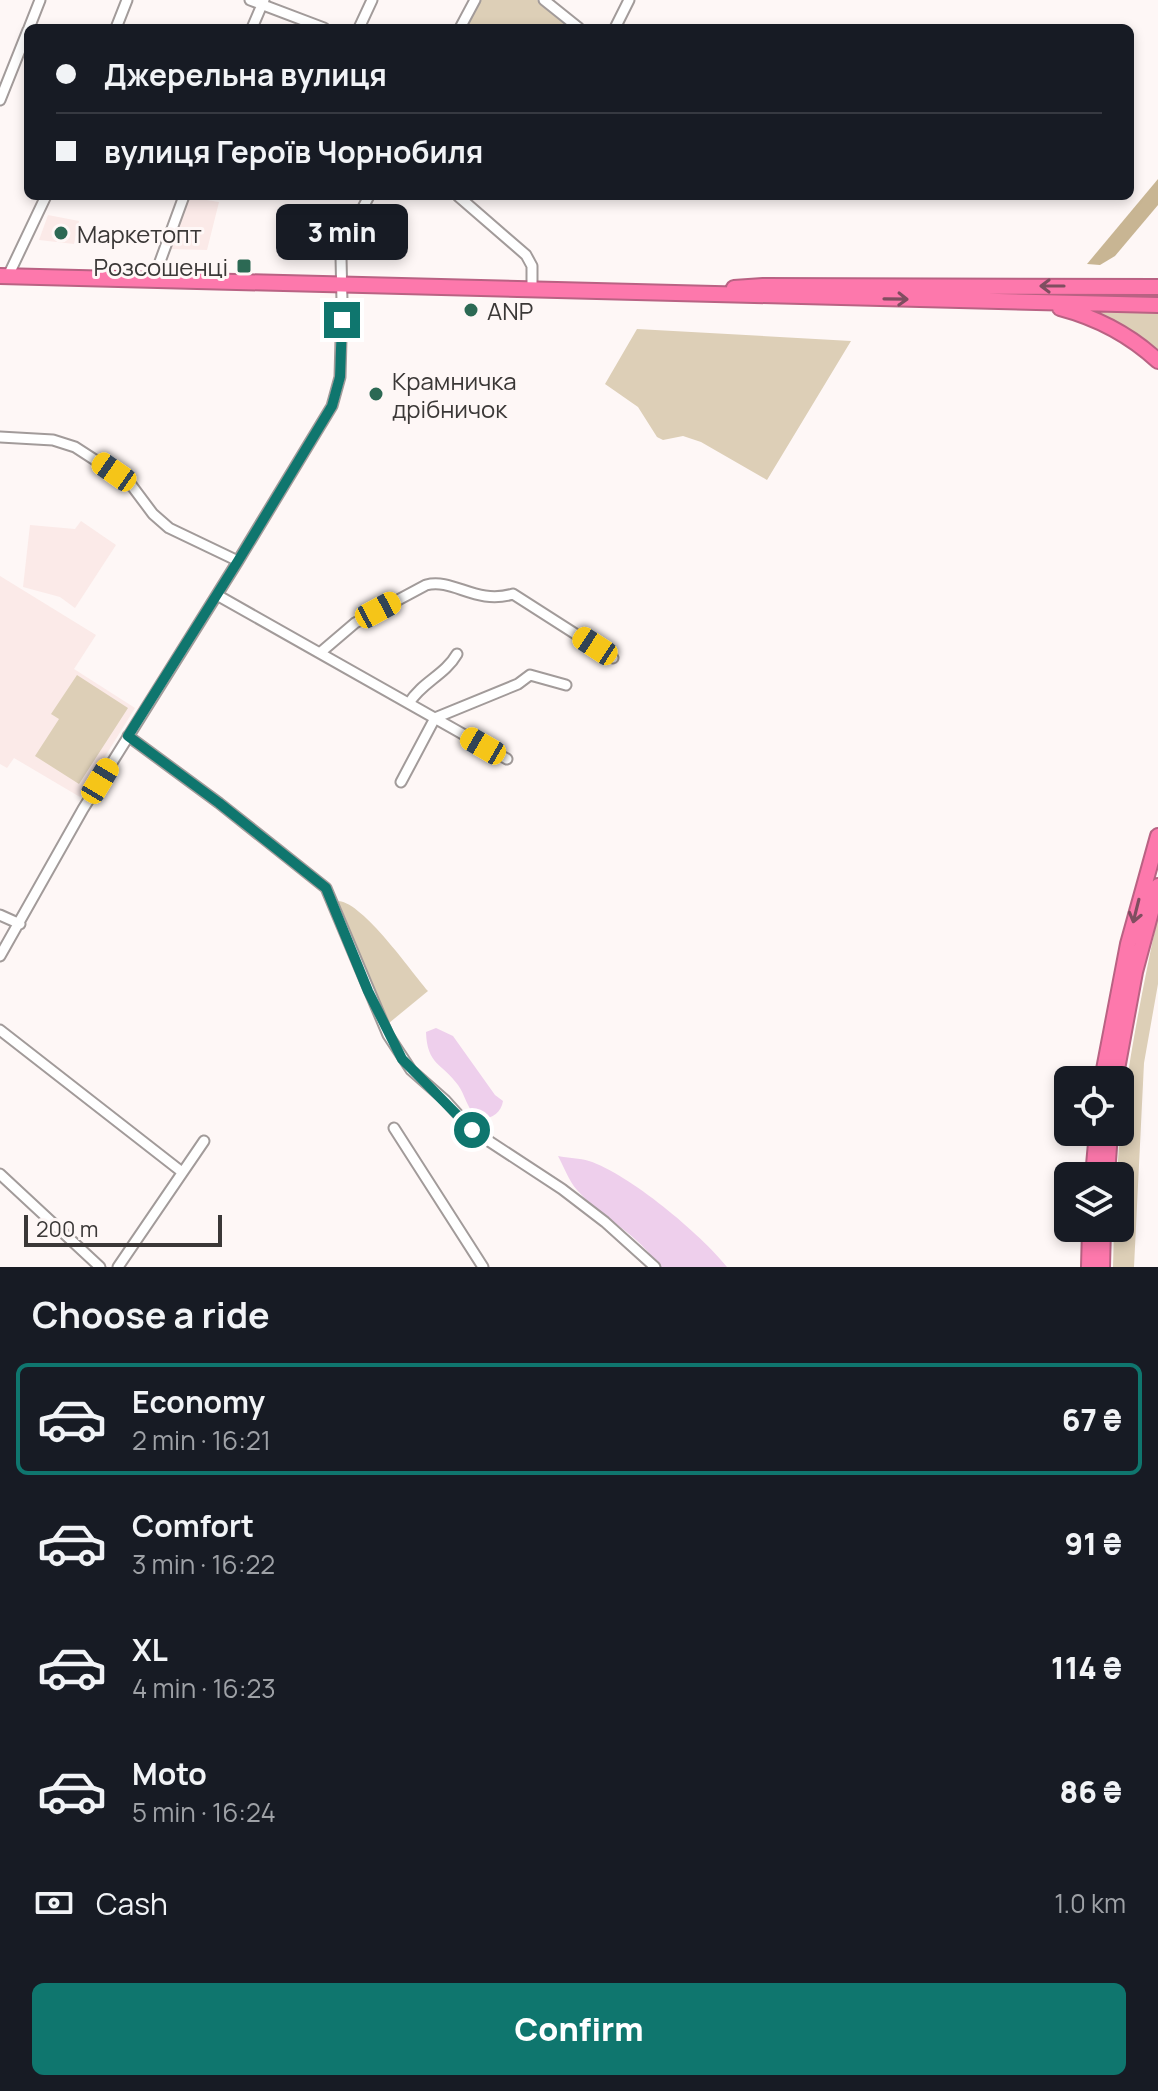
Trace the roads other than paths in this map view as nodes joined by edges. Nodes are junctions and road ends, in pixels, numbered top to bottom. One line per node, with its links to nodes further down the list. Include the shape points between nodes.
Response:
1 (40, 0): 9 (street)
2 (127, 0): 10 (street)
3 (250, 0): 8 (street)
4 (372, 0): 13 (street)
5 (475, 0): 14 (street)
6 (544, 0): 15 (street)
7 (629, 0): 16 (street)
8 (263, 2): 11 (street); 12 (street)
9 (30, 24)
10 (118, 24)
11 (254, 24)
12 (315, 24)
13 (361, 24)
14 (462, 24)
15 (574, 24)
16 (617, 24)
17 (24, 39): 18 (street)
18 (0, 100)
19 (44, 200): 23 (street)
20 (183, 200): 24 (street)
21 (367, 200): 26 (street, via 344,244)
22 (463, 200): 28 (street, via 526,255)
23 (4, 276): 24 (highway)
24 (154, 278): 26 (highway)
25 (1158, 278): 27 (highway)
26 (341, 285): 28 (highway); 35 (street, via 335,397)
27 (1093, 286): 29 (highway); 30 (highway, one-way to 30, via 763,286)
28 (532, 287): 30 (highway)
29 (1158, 287)
30 (678, 292): 31 (highway, one-way to 31)
31 (1036, 303): 32 (highway); 33 (highway, via 1117,329)
32 (1158, 305)
33 (1158, 361)
34 (0, 437): 35 (street, via 53,440 75,447 129,482 169,528)
35 (238, 561): 36 (street)
36 (217, 595): 37 (street); 43 (street)
37 (321, 652): 39 (street, via 355,623 435,583 489,599 513,594); 41 (street)
38 (457, 654): 41 (street)
39 (613, 658)
40 (566, 685): 42 (street, via 530,675)
41 (409, 703): 42 (street)
42 (435, 718): 44 (street); 45 (street)
43 (128, 736): 49 (street); 63 (street, via 326,888 388,1035 411,1070 472,1130 573,1197)
44 (507, 759)
45 (401, 782)
46 (1158, 836): 52 (highway, one-way to 52, via 1128,944)
47 (1158, 886): 53 (highway)
48 (0, 915): 49 (street)
49 (20, 924): 50 (street)
50 (0, 956)
51 (0, 1030): 56 (street)
52 (1105, 1066)
53 (1118, 1066)
54 (394, 1128): 62 (street)
55 (204, 1141): 56 (street)
56 (182, 1172): 61 (street)
57 (0, 1174): 60 (street)
58 (1090, 1242): 64 (highway)
59 (1103, 1242): 65 (highway)
60 (100, 1267)
61 (118, 1267)
62 (483, 1267)
63 (655, 1267)
64 (1089, 1267)
65 (1102, 1267)

